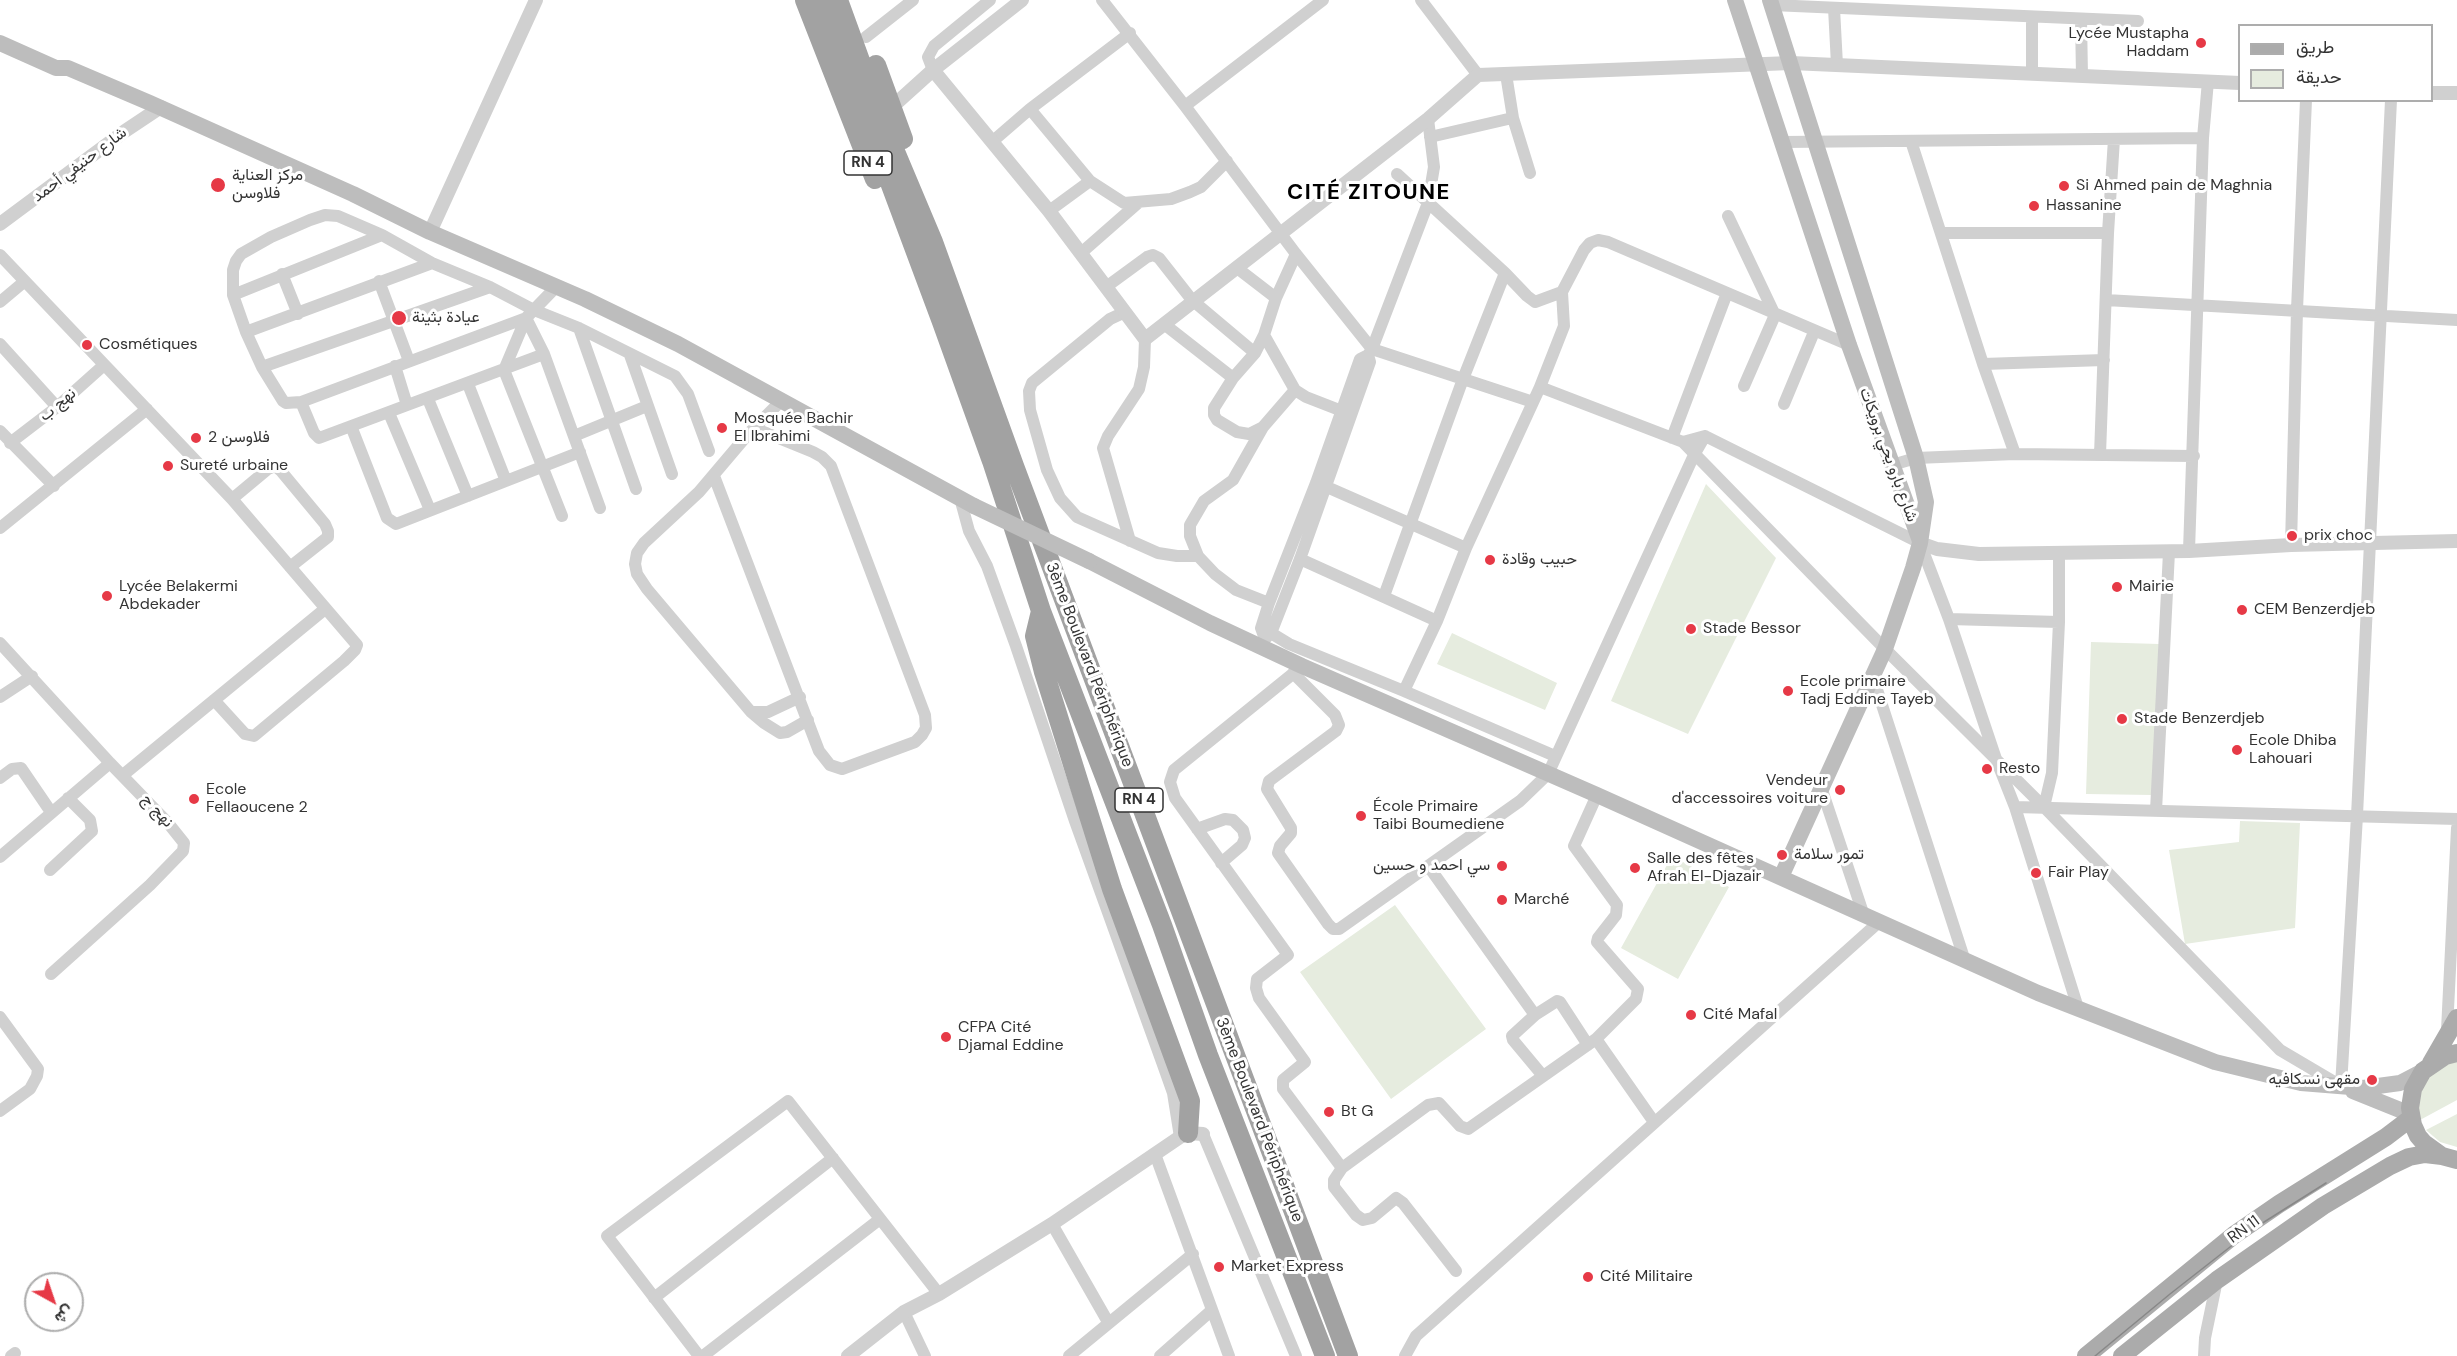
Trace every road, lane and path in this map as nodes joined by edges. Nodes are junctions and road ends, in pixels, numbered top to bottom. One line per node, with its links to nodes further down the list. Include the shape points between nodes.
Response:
1 (536, 0): 57 (street)
2 (805, 0): 91 (highway, 3ème Boulevard Périphérique / RN 4, via 895,230)
3 (912, 0): 18 (street)
4 (990, 0): 24 (street, via 934,46 928,57)
5 (1022, 0): 24 (street)
6 (1102, 0): 17 (street)
7 (1323, 0): 35 (street)
8 (1420, 0): 27 (street)
9 (1735, 0): 21 (main road, شارع بارو يحي برويكات)
10 (1771, 3): 12 (street); 20 (main road, شارع بارو يحي برويكات)
11 (837, 5): 18 (highway, 3ème Boulevard Périphérique / RN 4); 62 (highway, 3ème Boulevard Périphérique / RN 4); 91 (highway, 3ème Boulevard Périphérique / RN 4)
12 (1834, 8): 13 (street); 22 (street)
13 (2032, 16): 14 (street); 25 (street)
14 (2081, 19): 15 (street); 28 (street)
15 (2138, 21)
16 (0, 31): 23 (main road, via 61,59)
17 (1130, 33): 35 (street); 38 (street)
18 (866, 37): 37 (highway, 3ème Boulevard Périphérique / RN 4)
19 (0, 43): 23 (main road, via 56,68)
20 (1791, 63): 21 (street); 22 (street); 45 (main road, شارع بارو يحي برويكات)
21 (1755, 64): 26 (street); 47 (main road, شارع بارو يحي برويكات)
22 (1837, 65): 25 (street)
23 (68, 68): 36 (main road)
24 (933, 70): 37 (street); 44 (street)
25 (2031, 73): 28 (street)
26 (1506, 74): 27 (street); 49 (street, via 1513,118)
27 (1478, 75): 40 (street)
28 (2082, 76): 29 (street)
29 (2208, 81): 30 (street); 42 (street)
30 (2238, 83)
31 (2433, 93): 32 (street)
32 (2457, 93)
33 (2306, 102): 83 (street)
34 (2391, 102): 88 (street)
35 (1185, 106): 48 (street)
36 (161, 107): 56 (street, شارع حنيفي أحمد); 57 (main road)
37 (892, 107): 62 (highway, 3ème Boulevard Périphérique / RN 4, via 921,189)
38 (1030, 109): 44 (street); 51 (street)
39 (1508, 118): 41 (street)
40 (1428, 119): 41 (street); 58 (street)
41 (1430, 137): 52 (street, via 1434,167)
42 (2204, 138): 43 (street); 82 (street)
43 (2114, 139): 46 (street); 60 (street)
44 (993, 141): 54 (street)
45 (1814, 141): 46 (street); 47 (street); 143 (main road, شارع بارو يحي برويكات)
46 (1911, 141): 59 (street)
47 (1783, 142): 99 (main road, شارع بارو يحي برويكات)
48 (1227, 161): 53 (street, via 1201,187 1171,199); 58 (street)
49 (1530, 173)
50 (1397, 174): 52 (street)
51 (1090, 181): 53 (street, via 1124,203); 54 (street)
52 (1428, 202): 68 (street); 100 (street)
53 (1138, 203): 63 (street)
54 (1050, 211): 63 (street)
55 (1728, 216): 87 (street)
56 (0, 224)
57 (430, 232): 74 (main road)
58 (1281, 233): 64 (street); 67 (street)
59 (1941, 233): 60 (street); 106 (street)
60 (2108, 233): 80 (street)
61 (382, 236): 66 (street); 69 (street); 77 (street, via 331,214 310,220 241,254 233,270)
62 (933, 242): 252 (highway, 3ème Boulevard Périphérique / RN 4)
63 (1081, 253): 72 (street)
64 (1296, 254): 78 (street); 100 (street)
65 (0, 255): 70 (street)
66 (432, 263): 71 (street); 73 (street)
67 (1237, 268): 78 (street); 79 (street)
68 (1505, 273): 75 (street, via 1535,302); 112 (street)
69 (282, 274): 77 (street); 85 (street)
70 (25, 281): 81 (street); 107 (street)
71 (379, 281): 85 (street); 90 (street)
72 (1106, 286): 79 (street, via 1153,255); 84 (street)
73 (490, 287): 86 (street); 90 (street)
74 (555, 287): 86 (street); 118 (main road, via 678,344)
75 (1562, 292): 76 (street, via 1584,250 1598,240); 115 (street, via 1564,326)
76 (1727, 293): 87 (street); 135 (street)
77 (233, 295): 95 (street)
78 (1276, 298): 96 (street)
79 (1192, 300): 92 (street); 101 (street)
80 (2106, 300): 82 (street); 104 (street)
81 (0, 302)
82 (2199, 306): 83 (street); 142 (street)
83 (2297, 310): 88 (street); 164 (street)
84 (1125, 312): 97 (street); 160 (street, via 1110,319 1032,383 1029,391 1030,410 1047,470 1060,498 1077,517)
85 (298, 314): 95 (street)
86 (530, 314): 93 (street); 102 (street); 105 (street); 110 (street)
87 (1775, 315): 94 (street); 114 (street)
88 (2381, 316): 89 (street); 163 (street)
89 (2457, 320)
90 (393, 321): 105 (street); 109 (street)
91 (942, 322): 175 (highway, 3ème Boulevard Périphérique / RN 4)
92 (1164, 324): 97 (street); 111 (street)
93 (579, 328): 103 (street); 128 (street)
94 (1814, 332): 99 (street); 121 (street)
95 (246, 333): 109 (street)
96 (1264, 335): 101 (street); 116 (street)
97 (1145, 339): 160 (street, via 1139,389 1103,448)
98 (0, 344): 124 (street)
99 (1849, 345): 144 (main road, شارع بارو يحي برويكات)
100 (1370, 352): 112 (street); 126 (street, via 1360,359); 149 (street, via 1370,362)
101 (1255, 353): 111 (street)
102 (544, 354): 110 (street); 133 (street)
103 (630, 355): 123 (street); 137 (street, via 682,383)
104 (2104, 360): 106 (street); 141 (street)
105 (409, 361): 108 (street)
106 (1983, 364): 139 (street)
107 (104, 366): 124 (street, نهج ب); 125 (street)
108 (395, 366): 119 (street); 122 (street)
109 (262, 367): 119 (street, via 283,401)
110 (504, 370): 113 (street); 145 (street)
111 (1233, 378): 130 (street, via 1214,408 1214,415 1237,432 1249,434)
112 (1463, 379): 120 (street); 158 (street)
113 (468, 384): 117 (street); 148 (street)
114 (1744, 386)
115 (1540, 387): 120 (street); 135 (street)
116 (1295, 390): 126 (street); 130 (street)
117 (428, 399): 122 (street); 152 (street)
118 (781, 401): 131 (street); 154 (main road)
119 (301, 402): 129 (street, via 318,438)
120 (1533, 402): 165 (street)
121 (1784, 404)
122 (407, 405): 127 (street)
123 (647, 406): 128 (street); 146 (street)
124 (57, 407): 136 (street, نهج ب)
125 (147, 409): 150 (street); 153 (street)
126 (1342, 411): 149 (street)
127 (389, 412): 129 (street); 156 (street)
128 (611, 420): 133 (street); 151 (street)
129 (351, 426): 156 (street, via 391,522 401,523)
130 (1263, 427): 169 (street, via 1233,480 1199,507 1190,525)
131 (754, 428): 147 (street); 190 (street, via 822,457 831,466 918,694 926,728 915,742 842,770 830,765 819,751)
132 (0, 431): 136 (street)
133 (574, 436): 138 (street)
134 (1705, 436): 135 (street); 140 (street); 162 (street)
135 (1678, 440): 140 (street)
136 (10, 443): 150 (street)
137 (709, 450)
138 (580, 452): 145 (street); 155 (street)
139 (2016, 454): 141 (street); 143 (street)
140 (1694, 455): 181 (street); 191 (street)
141 (2100, 455): 142 (street)
142 (2194, 456): 166 (street)
143 (1916, 458): 144 (street); 162 (main road, شارع بارو يحي برويكات, via 1926,502)
144 (1892, 465): 162 (main road, شارع بارو يحي برويكات)
145 (543, 467): 148 (street); 157 (street)
146 (672, 474)
147 (714, 476): 187 (street); 189 (street, via 644,543 635,564 647,589)
148 (506, 481): 152 (street)
149 (1321, 485): 158 (street); 170 (street); 173 (street)
150 (54, 486): 159 (street)
151 (636, 489)
152 (468, 496): 156 (street)
153 (232, 499): 171 (street); 171 (street, via 268,469 275,466 281,471 328,531 328,537)
154 (967, 502): 179 (main road, bridge, via 1089,561); 229 (street, via 969,531 987,566)
155 (600, 508)
156 (430, 510)
157 (562, 516)
158 (1410, 523): 165 (street); 172 (street)
159 (0, 528)
160 (1130, 541): 169 (street, via 1158,553)
161 (2457, 541): 163 (street)
162 (1920, 543): 167 (street, via 1979,554); 176 (street); 181 (main road)
163 (2369, 543): 164 (street); 204 (street)
164 (2290, 545): 166 (street)
165 (1466, 548): 177 (street)
166 (2188, 551): 168 (street)
167 (2059, 552): 168 (street); 178 (street)
168 (2169, 552): 202 (street)
169 (1198, 556): 173 (street, via 1236,590)
170 (1300, 559): 172 (street); 179 (street)
171 (290, 567): 174 (street)
172 (1384, 596): 177 (street)
173 (1269, 603): 179 (street)
174 (325, 609): 188 (street); 188 (street, via 357,647 257,734 245,734)
175 (1041, 611): 229 (highway, via 1035,636 1063,736 1112,889 1190,1101); 251 (highway, 3ème Boulevard Périphérique / RN 4)
176 (1949, 619): 178 (street); 192 (street)
177 (1437, 621): 185 (street)
178 (2059, 622): 201 (street, via 2052,773)
179 (1264, 637): 182 (main road); 185 (street)
180 (0, 643): 184 (street, نهج ج)
181 (1885, 649): 183 (main road); 192 (street)
182 (1298, 670): 194 (main road); 207 (street, via 1174,770 1170,782 1175,798); 210 (street, via 1339,725 1269,781 1267,789 1291,828 1278,849 1281,858 1334,929)
183 (1872, 674): 197 (main road); 214 (street)
184 (32, 676): 186 (street); 193 (street, نهج ج)
185 (1404, 691): 191 (street)
186 (0, 696)
187 (800, 697): 189 (street, via 768,712); 190 (street)
188 (214, 700): 195 (street)
189 (751, 712): 190 (street, via 780,733)
190 (808, 720)
191 (1555, 756): 194 (street)
192 (1995, 759): 200 (street); 201 (street)
193 (110, 763): 195 (street, نهج ج); 199 (street)
194 (1548, 774): 198 (main road); 210 (street, via 1520,801)
195 (123, 775): 215 (street, نهج ج, via 174,829 183,850)
196 (0, 778): 203 (street, via 21,768)
197 (1821, 787): 212 (main road); 213 (street)
198 (1597, 795): 212 (main road); 221 (street, via 1574,846 1617,906 1616,915 1597,942 1638,989 1638,994)
199 (68, 798): 203 (street); 211 (street, via 90,820 92,831)
200 (2015, 807): 201 (street); 216 (street)
201 (2044, 807): 202 (street); 225 (street, via 2280,1050)
202 (2156, 811): 204 (street)
203 (51, 812): 208 (street)
204 (2357, 816): 205 (street); 225 (street)
205 (2457, 819)
206 (2457, 828): 220 (street)
207 (1197, 829): 209 (street); 209 (street, via 1225,819 1233,820 1243,830 1242,845)
208 (0, 857)
209 (1221, 863): 233 (street, via 1288,955 1257,979 1256,988 1259,998 1305,1062 1283,1080 1283,1089)
210 (1429, 867): 217 (street)
211 (50, 870)
212 (1781, 877): 213 (main road)
213 (1871, 919): 214 (main road); 228 (street)
214 (1964, 958): 216 (main road)
215 (51, 974)
216 (2078, 1008): 225 (main road, via 2215,1062 2301,1083)
217 (1535, 1015): 221 (street, via 1560,1002); 224 (street, via 1512,1036)
218 (2457, 1018): 220 (main road)
219 (1, 1021): 226 (street, via 38,1069 30,1089)
220 (2447, 1037): 223 (main road)
221 (1592, 1042): 224 (street); 228 (street)
222 (2457, 1053): 223 (main road)
223 (2427, 1068): 225 (main road, via 2400,1083 2363,1089); 227 (main road, via 2413,1089)
224 (1543, 1076): 233 (street, via 1468,1129 1460,1126 1439,1103 1428,1105)
225 (2341, 1086): 227 (main road)
226 (0, 1111)
227 (2411, 1116): 232 (main road, via 2418,1136 2432,1151); 254 (main road, RN 11, via 2386,1137 2234,1235)
228 (1654, 1122): 253 (street, via 1416,1336)
229 (1190, 1134): 230 (street); 250 (street)
230 (1155, 1154): 235 (street); 236 (street)
231 (833, 1158): 234 (street); 240 (street); 240 (street, via 788,1101 607,1236)
232 (2451, 1160): 238 (main road, RN 11, via 2425,1154 2390,1166 2323,1206)
233 (1342, 1168): 237 (street, via 1334,1187 1356,1215 1363,1220 1372,1218 1396,1198)
234 (880, 1219): 239 (street); 244 (street)
235 (1053, 1224): 239 (street); 243 (street)
236 (1193, 1254): 241 (street); 243 (street)
237 (1456, 1271)
238 (2217, 1280): 255 (main road, RN 11); 256 (street)
239 (939, 1294): 242 (street)
240 (654, 1298): 244 (street)
241 (1212, 1310): 248 (street); 249 (street)
242 (904, 1312): 245 (street); 246 (street)
243 (1108, 1322): 247 (street)
244 (701, 1356)
245 (848, 1356)
246 (925, 1356)
247 (1070, 1356)
248 (1160, 1356)
249 (1230, 1356)
250 (1296, 1356)
251 (1325, 1356)
252 (1348, 1356)
253 (1405, 1356)
254 (2086, 1356)
255 (2122, 1356)
256 (2204, 1356)

